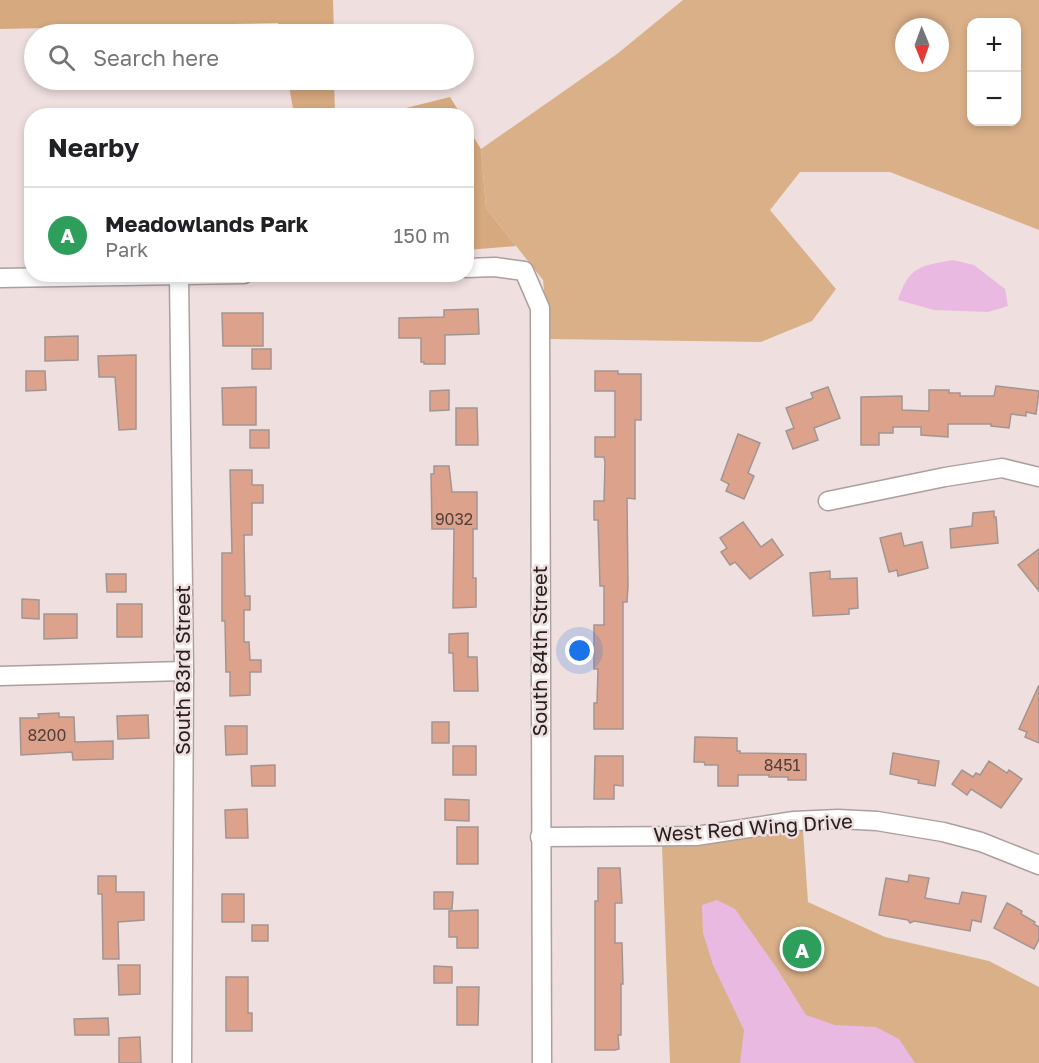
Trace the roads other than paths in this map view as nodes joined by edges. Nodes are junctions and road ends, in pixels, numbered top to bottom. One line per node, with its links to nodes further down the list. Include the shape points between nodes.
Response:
1 (474, 268): 9 (street, South 84th Street, via 524,271 540,308)
2 (0, 278): 3 (street)
3 (24, 278)
4 (179, 282): 7 (street, South 83rd Street)
5 (1039, 477): 6 (street, via 1002,468)
6 (828, 501)
7 (184, 671): 8 (street); 11 (street, South 83rd Street)
8 (0, 676)
9 (540, 837): 10 (street, West Red Wing Drive, via 696,836 794,821 838,819 943,832); 12 (street, South 84th Street)
10 (1037, 858)
11 (182, 1063)
12 (542, 1063)

